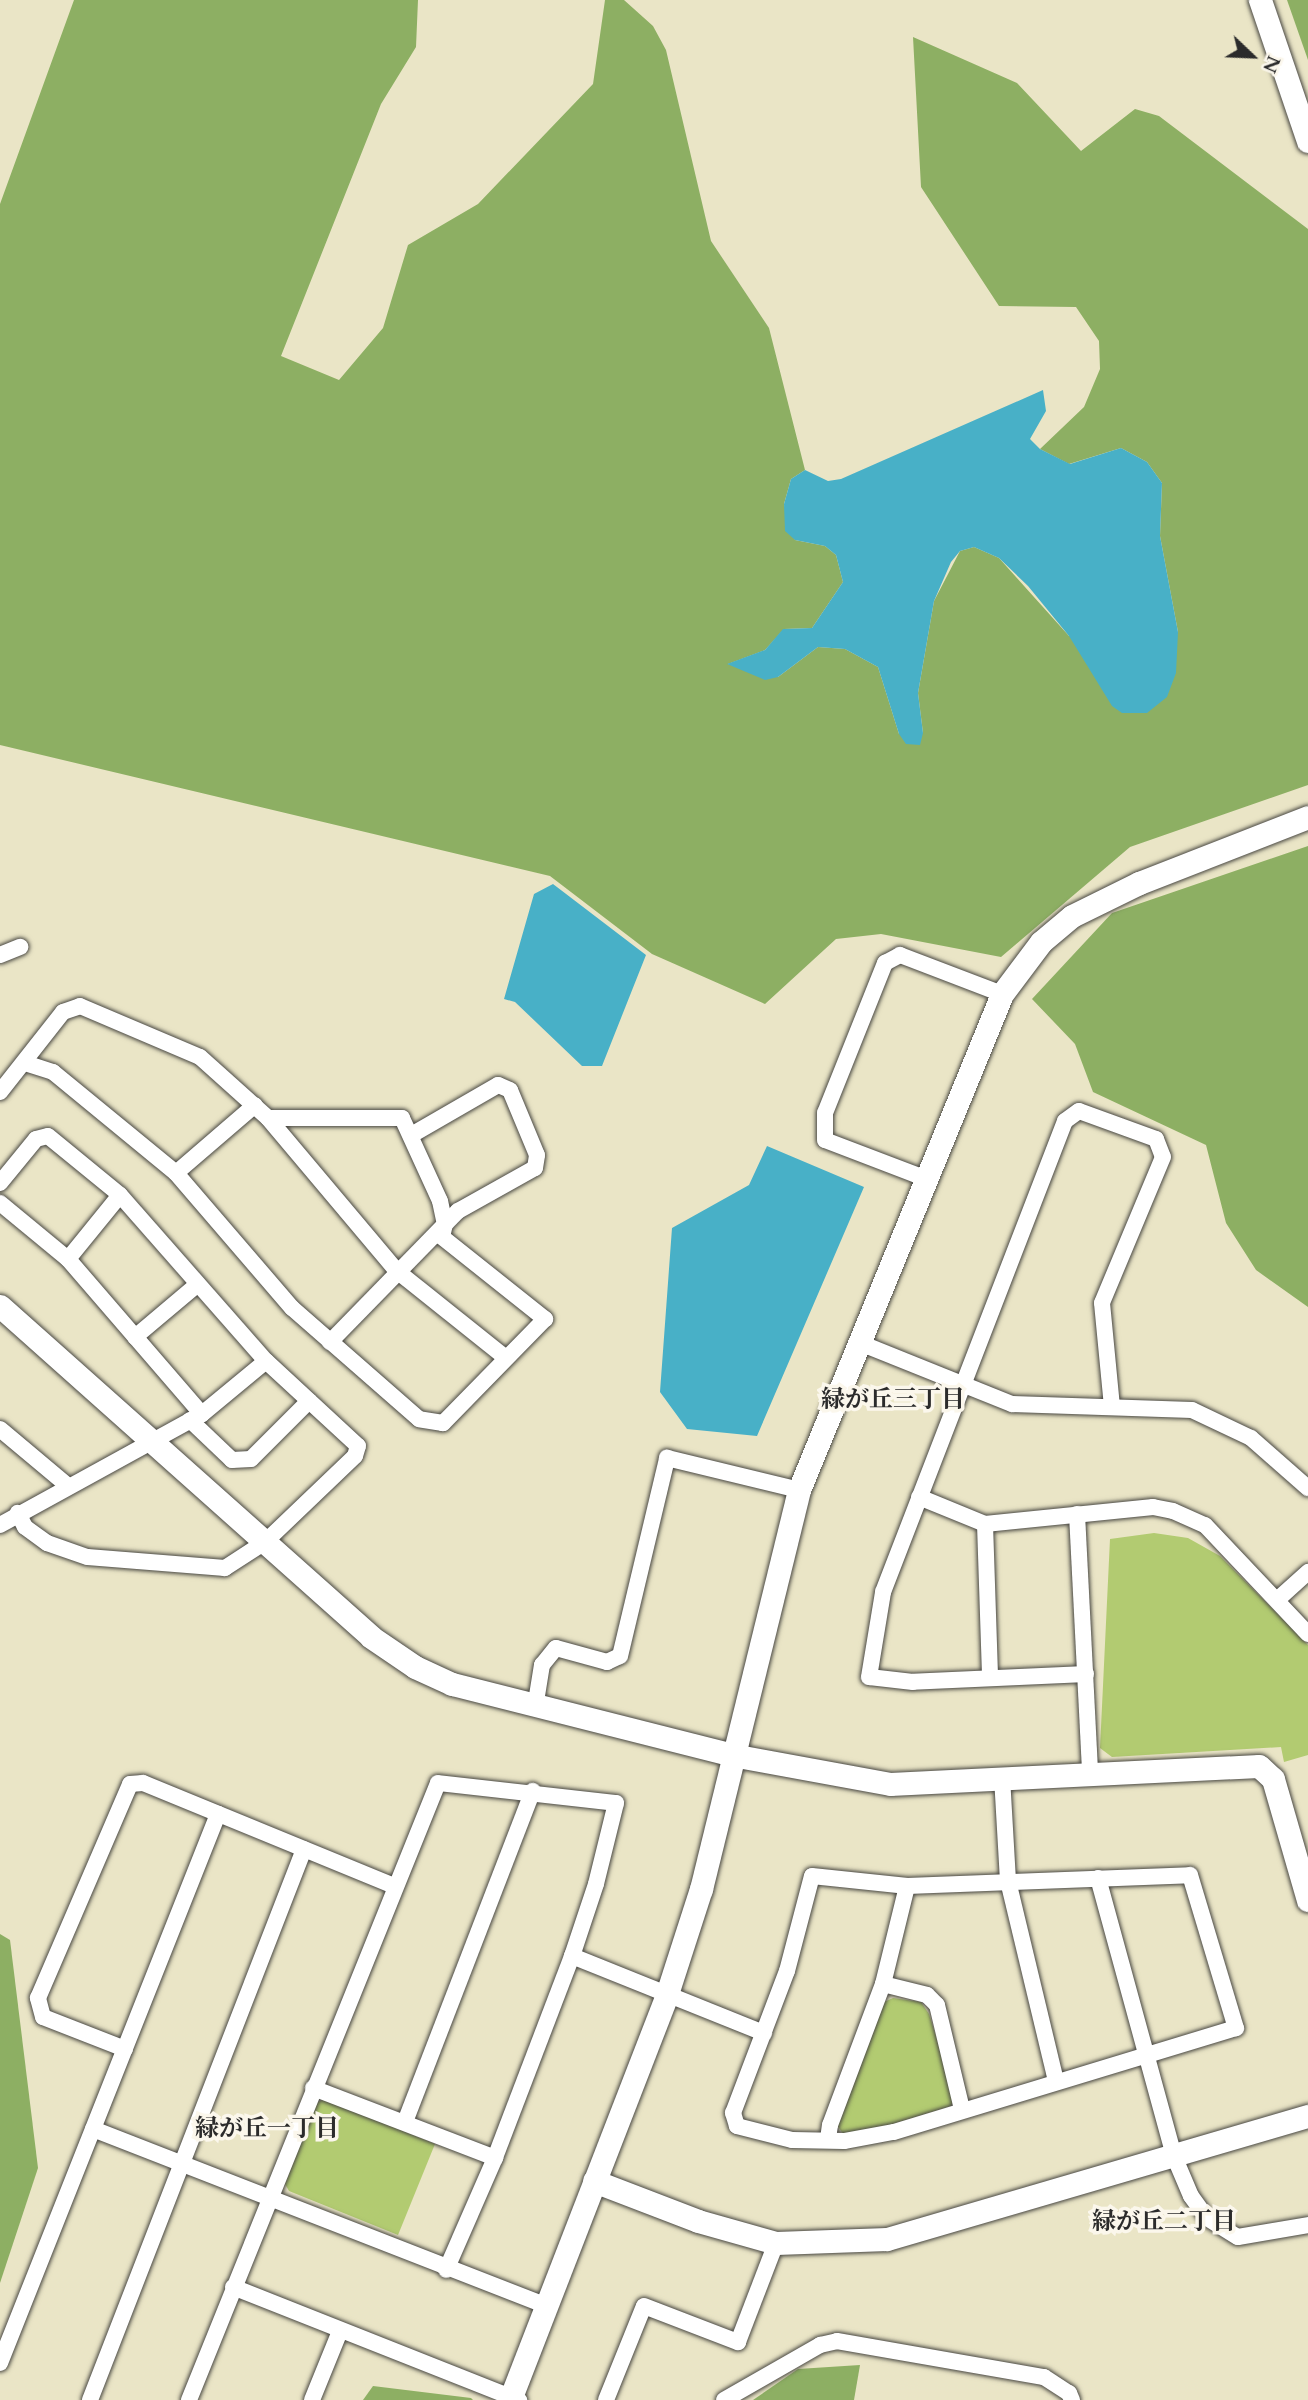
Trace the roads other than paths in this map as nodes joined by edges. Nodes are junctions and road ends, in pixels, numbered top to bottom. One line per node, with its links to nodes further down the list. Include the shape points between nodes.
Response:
1 (1260, 0): 2 (street)
2 (1308, 141)
3 (1308, 817): 6 (street, via 1139,883 1072,916 1041,942)
4 (20, 947): 5 (street)
5 (0, 955)
6 (1002, 994): 13 (street); 13 (street, via 900,955 885,963 825,1113 825,1140)
7 (25, 1063): 8 (street); 9 (street, via 63,1012 80,1006 200,1056); 12 (street, via 53,1072)
8 (0, 1092)
9 (255, 1105): 10 (street); 12 (street)
10 (268, 1118): 11 (street, via 402,1118); 19 (street)
11 (413, 1134): 17 (street, via 440,1200); 17 (street, via 498,1084 510,1090 537,1155 534,1168 458,1211)
12 (176, 1173): 23 (street, via 292,1308)
13 (927, 1179): 24 (street)
14 (0, 1183): 15 (street, via 36,1139 48,1136)
15 (120, 1195): 18 (street); 20 (street)
16 (0, 1203): 18 (street)
17 (445, 1226): 19 (street); 25 (street, via 442,1237 545,1319)
18 (68, 1259): 22 (street)
19 (397, 1271): 23 (street); 25 (street)
20 (198, 1284): 22 (street); 26 (street)
21 (0, 1306): 32 (street)
22 (135, 1337): 30 (street)
23 (330, 1342): 25 (street, via 419,1419 443,1423)
24 (860, 1343): 27 (street); 35 (street)
25 (506, 1358)
26 (266, 1361): 28 (street); 30 (street)
27 (962, 1384): 29 (street, via 1012,1404); 29 (street, via 1065,1121 1079,1111 1156,1139 1163,1157 1102,1303); 36 (street)
28 (309, 1401): 30 (street, via 251,1459 232,1461); 41 (street, via 358,1446 355,1456)
29 (1112, 1407): 34 (street, via 1192,1410 1251,1438)
30 (196, 1417): 32 (street)
31 (0, 1429): 33 (street)
32 (153, 1441): 33 (street); 41 (street)
33 (68, 1486): 37 (street)
34 (1308, 1488)
35 (799, 1490): 47 (street, via 667,1458 620,1656 607,1662 556,1648 542,1665); 48 (street)
36 (919, 1497): 39 (street); 46 (street, via 883,1592 869,1677 914,1682)
37 (18, 1513): 40 (street); 41 (street, via 25,1527 47,1543 87,1557 225,1568)
38 (1077, 1514): 39 (street); 43 (street, via 1153,1507 1173,1511 1205,1525); 45 (street)
39 (985, 1524): 46 (street)
40 (0, 1525)
41 (265, 1542): 47 (street, via 371,1637 415,1667 452,1684)
42 (1308, 1572): 43 (street)
43 (1277, 1600): 44 (street)
44 (1308, 1634)
45 (1086, 1674): 46 (street); 49 (street)
46 (990, 1678)
47 (535, 1708): 48 (street)
48 (732, 1755): 50 (street, via 890,1784); 61 (street, via 701,1889)
49 (1090, 1772): 50 (street); 58 (street, via 1259,1766 1272,1779)
50 (1002, 1777): 55 (street)
51 (533, 1791): 56 (street, via 438,1783); 59 (street, via 616,1803); 69 (street)
52 (218, 1814): 53 (street); 63 (street); 63 (street, via 143,1783 130,1784 38,1998 43,2017)
53 (304, 1849): 56 (street); 74 (street)
54 (1098, 1878): 55 (street); 64 (street); 64 (street, via 1190,1875 1236,2028)
55 (1008, 1881): 57 (street); 65 (street)
56 (394, 1886): 66 (street)
57 (907, 1886): 60 (street); 62 (street, via 812,1876)
58 (1308, 1900)
59 (572, 1956): 61 (street); 73 (street)
60 (883, 1984): 67 (street, via 927,1995 937,2005); 71 (street)
61 (667, 1994): 62 (street); 75 (street)
62 (764, 2033): 71 (street, via 733,2113 737,2126 792,2140)
63 (125, 2049): 70 (street)
64 (1147, 2054): 65 (street); 72 (street)
65 (1056, 2081): 67 (street)
66 (313, 2088): 69 (street); 76 (street)
67 (962, 2109): 71 (street, via 892,2132 844,2141)
68 (1308, 2116): 72 (street)
69 (405, 2122): 73 (street)
70 (93, 2129): 74 (street); 83 (street)
71 (828, 2139)
72 (1174, 2156): 77 (street, via 1191,2196 1207,2218 1238,2236); 78 (street, via 887,2239)
73 (495, 2158): 79 (street)
74 (180, 2163): 76 (street); 85 (street)
75 (594, 2181): 78 (street, via 698,2221); 81 (street)
76 (269, 2199): 79 (street); 80 (street)
77 (1308, 2225)
78 (776, 2243): 88 (street, via 738,2342 644,2306)
79 (446, 2270): 81 (street)
80 (233, 2287): 82 (street); 86 (street)
81 (546, 2306): 84 (street)
82 (340, 2331): 84 (street); 87 (street)
83 (0, 2362)
84 (515, 2398)
85 (90, 2400)
86 (188, 2400)
87 (312, 2400)
88 (606, 2400)
89 (724, 2400): 90 (street, via 820,2345 837,2341 1044,2377 1069,2393)
90 (1072, 2400)

